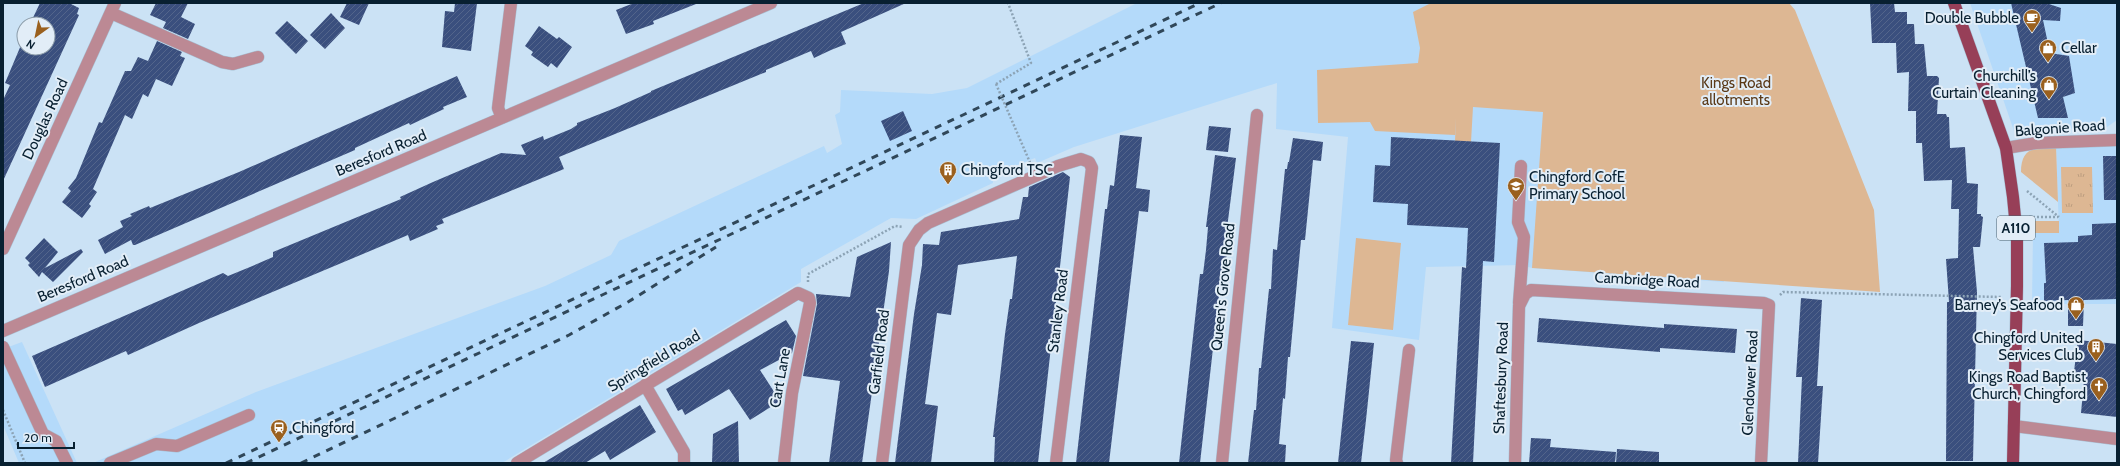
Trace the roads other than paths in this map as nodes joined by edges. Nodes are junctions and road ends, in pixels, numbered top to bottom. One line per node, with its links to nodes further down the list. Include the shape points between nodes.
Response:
1 (511, 3): 7 (street, via 498,108)
2 (771, 3): 7 (street, Beresford Road)
3 (1954, 3): 9 (main road, A110)
4 (113, 8): 5 (street, via 222,62 233,64); 12 (street, Douglas Road)
5 (258, 57)
6 (1257, 115): 31 (street, Queen's Grove Road)
7 (502, 118): 17 (street, Beresford Road)
8 (2117, 140): 9 (street, Balgonie Road, via 2036,143)
9 (2006, 148): 22 (main road, A110, via 2015,217 2017,286)
10 (1521, 166): 16 (street, via 1518,222 1524,238)
11 (909, 245): 29 (street, Garfield Road); 30 (street, Stanley Road, via 928,223 1058,166 1081,159 1089,162 1092,168)
12 (3, 249)
13 (1524, 294): 15 (street, Cambridge Road, via 1531,290); 16 (street, Shaftesbury Road)
14 (809, 298): 20 (street, Springfield Road, via 798,293); 28 (street, Cart Lane, via 792,393)
15 (1769, 305): 34 (street, Glendower Road)
16 (1519, 306): 33 (street, Shaftesbury Road)
17 (3, 331)
18 (3, 347): 24 (street, via 43,434 56,441)
19 (1409, 350): 32 (street)
20 (644, 385): 26 (street, Springfield Road); 27 (street, via 684,452)
21 (250, 415): 25 (street, via 177,446 156,444)
22 (2014, 426): 23 (street); 35 (main road, A110)
23 (2117, 439)
24 (67, 463)
25 (110, 463)
26 (517, 463)
27 (684, 463)
28 (784, 463)
29 (882, 463)
30 (1056, 463)
31 (1222, 463)
32 (1397, 463)
33 (1515, 463)
34 (1761, 463)
35 (2013, 463)

